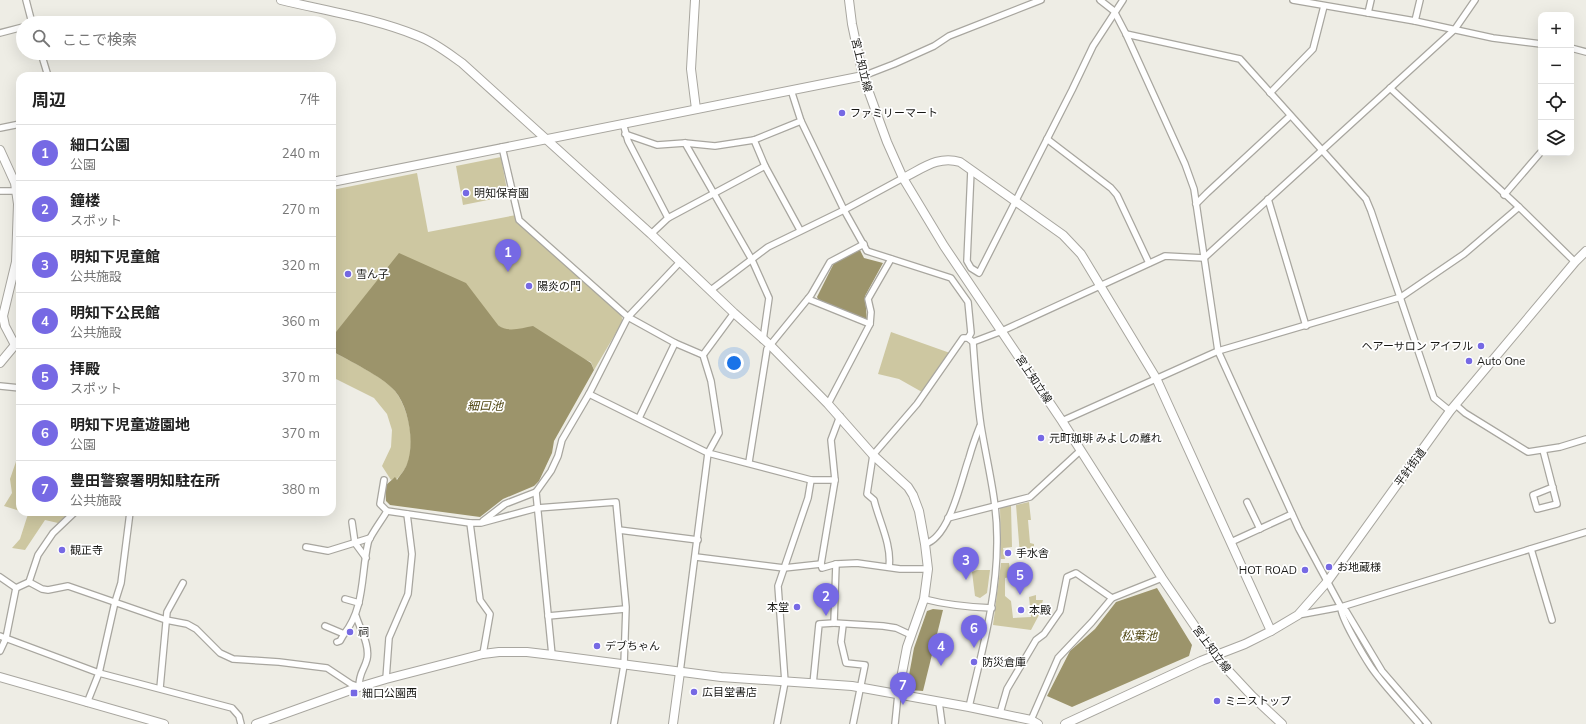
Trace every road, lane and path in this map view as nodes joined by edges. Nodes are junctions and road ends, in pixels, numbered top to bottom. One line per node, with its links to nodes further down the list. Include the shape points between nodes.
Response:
1 (26, 0): 15 (street)
2 (281, 0): 37 (street, via 386,25 439,46 462,63)
3 (695, 0): 30 (street, via 690,69)
4 (850, 0): 26 (street, 宮上知立線, via 852,24)
5 (1041, 0): 26 (street, via 949,36 927,49)
6 (1100, 0): 13 (street)
7 (1123, 0): 13 (street)
8 (1293, 0): 12 (street)
9 (1371, 0): 14 (street)
10 (1420, 0): 16 (street)
11 (1475, 0): 18 (street)
12 (1324, 6): 14 (street); 29 (street, via 1313,49)
13 (1114, 11): 20 (street); 38 (street, via 1086,60)
14 (1368, 13): 16 (street)
15 (30, 16)
16 (1415, 21): 18 (street)
17 (16, 29): 19 (street)
18 (1455, 29): 21 (street, via 1493,38); 27 (street)
19 (0, 33)
20 (1126, 34): 29 (street, via 1240,59); 55 (street, via 1185,164 1194,189)
21 (1538, 44)
22 (1574, 49): 23 (street)
23 (1586, 52)
24 (44, 60): 25 (street)
25 (47, 72)
26 (863, 76): 28 (street); 47 (street, 宮上知立線)
27 (1390, 88): 43 (street); 52 (street)
28 (791, 90): 30 (street); 32 (street)
29 (1270, 93): 31 (street)
30 (696, 109): 33 (street)
31 (1290, 116): 43 (street); 55 (street)
32 (801, 121): 39 (street); 57 (street)
33 (623, 123): 36 (street); 37 (street)
34 (16, 125): 35 (street)
35 (0, 128)
36 (625, 134): 40 (street, via 657,145); 58 (street)
37 (546, 139): 41 (street); 60 (street)
38 (1047, 139): 54 (street); 69 (street, via 1117,195)
39 (754, 140): 40 (street, via 715,146); 45 (street)
40 (685, 143): 51 (street)
41 (502, 148): 48 (street); 75 (street, via 519,220)
42 (0, 150): 50 (street)
43 (1321, 151): 53 (street); 72 (street, via 1366,199)
44 (1538, 155): 52 (street)
45 (765, 166): 51 (street); 59 (street)
46 (971, 170): 47 (street, via 960,162 946,159 936,161); 54 (street); 54 (street, via 967,261 971,268 979,273)
47 (903, 178): 57 (street); 78 (street, 宮上知立線, via 944,246)
48 (336, 181)
49 (0, 191): 50 (street)
50 (16, 191)
51 (713, 193): 58 (street); 65 (street)
52 (1504, 195): 56 (street)
53 (1268, 199): 63 (street); 77 (street)
54 (1016, 200): 70 (street, via 1063,235 1081,254)
55 (1196, 204): 63 (street)
56 (1518, 207): 68 (street); 72 (street, via 1464,254)
57 (844, 210): 59 (street); 61 (street)
58 (668, 218): 60 (street)
59 (800, 230): 65 (street, via 768,247)
60 (651, 234): 67 (street)
61 (864, 244): 64 (street, via 867,251); 73 (street, via 830,262)
62 (1586, 251): 68 (street, 平針街道)
63 (1204, 258): 69 (street, via 1165,256); 84 (street)
64 (891, 259): 76 (street, via 868,299); 80 (street, via 951,278 968,302)
65 (752, 260): 71 (street); 81 (street, via 769,298)
66 (16, 262): 79 (street, via 3,316 5,326)
67 (680, 262): 71 (street); 75 (street)
68 (1575, 262): 92 (street, 平針街道)
69 (1149, 263): 70 (street)
70 (1101, 285): 78 (street); 87 (street)
71 (711, 290): 74 (street)
72 (1401, 297): 77 (street); 92 (street, via 1434,398)
73 (808, 299): 76 (street); 81 (street)
74 (734, 313): 81 (street); 85 (street)
75 (628, 317): 82 (street); 90 (street)
76 (870, 324): 91 (street)
77 (1306, 326): 84 (street)
78 (1002, 331): 80 (street); 95 (street, 宮上知立線)
79 (16, 340)
80 (970, 340): 96 (street); 101 (street, via 963,338 917,404)
81 (766, 342): 91 (street); 102 (street)
82 (675, 343): 85 (street); 94 (street)
83 (16, 344): 86 (street)
84 (1218, 350): 87 (street); 113 (street)
85 (703, 355): 100 (street, via 711,381 718,433)
86 (0, 363)
87 (1156, 378): 95 (street); 125 (street)
88 (0, 386): 89 (street)
89 (16, 388)
90 (588, 394): 94 (street); 107 (street, via 562,440 551,471)
91 (828, 404): 93 (street)
92 (1453, 408): 99 (street, via 1528,452); 140 (street, 平針街道)
93 (840, 416): 101 (street); 105 (street, via 831,440)
94 (639, 418): 100 (street)
95 (1062, 421): 98 (street, 宮上知立線)
96 (981, 424): 109 (street); 116 (street)
97 (1586, 439): 99 (street)
98 (1081, 450): 109 (street, via 1030,497); 138 (street, 宮上知立線)
99 (1543, 450): 106 (street)
100 (708, 453): 102 (street); 124 (street)
101 (873, 456): 127 (street, via 900,479 913,495 919,511); 134 (street, via 868,494 874,500 891,556)
102 (749, 462): 104 (street)
103 (384, 480): 111 (street, via 380,504)
104 (811, 480): 105 (street); 135 (street, via 808,498)
105 (834, 480): 132 (street)
106 (1553, 487): 106 (street, via 1557,504 1537,509 1533,495)
107 (536, 492): 110 (street); 119 (street, via 505,504)
108 (1247, 502): 120 (street)
109 (995, 505): 116 (street); 149 (street, via 998,536)
110 (537, 508): 119 (street); 121 (street, via 616,502); 153 (street)
111 (387, 511): 112 (street); 123 (street)
112 (407, 514): 118 (street); 172 (street, via 412,554 408,594 389,638)
113 (1292, 514): 120 (street); 140 (street)
114 (71, 516): 139 (street, via 53,533 38,555)
115 (129, 516): 146 (street, via 121,583)
116 (948, 518): 127 (street, via 935,539)
117 (352, 522): 126 (street)
118 (470, 523): 119 (street); 165 (street, via 480,600 490,614)
119 (481, 523)
120 (1260, 529): 125 (street)
121 (619, 530): 124 (street); 150 (street)
122 (1586, 532): 129 (street)
123 (370, 538): 126 (street); 131 (street)
124 (698, 540): 130 (street)
125 (1231, 542): 159 (street)
126 (355, 544): 128 (street, via 346,544 328,551); 131 (street)
127 (925, 544): 136 (street)
128 (306, 547)
129 (1531, 549): 148 (street); 155 (street)
130 (696, 557): 135 (street); 169 (street)
131 (366, 558): 147 (street)
132 (821, 564): 133 (street, via 822,568); 135 (street)
133 (836, 564): 134 (street, via 857,563); 156 (street)
134 (889, 567): 136 (street, via 900,570)
135 (784, 568): 173 (street, via 778,586)
136 (928, 568): 145 (street)
137 (0, 577): 142 (street)
138 (1162, 578): 143 (street); 167 (street, 宮上知立線)
139 (29, 582): 142 (street); 146 (street, via 48,590 68,586)
140 (1327, 582): 148 (street); 151 (street, 平針街道)
141 (183, 583): 154 (street, via 167,612)
142 (16, 588): 162 (street)
143 (1112, 598): 182 (street, via 1076,573 1067,577 1060,611 1044,634 1036,640 1008,689); 183 (street, via 1058,658)
144 (345, 599): 147 (street)
145 (924, 599): 149 (street, via 940,604); 161 (street)
146 (115, 602): 154 (street); 170 (street)
147 (359, 603): 152 (street)
148 (1341, 606): 151 (street); 195 (street, via 1345,621 1371,668); 196 (street, via 1382,671)
149 (992, 608): 181 (street)
150 (625, 609): 153 (street); 168 (street)
151 (1298, 615): 159 (street, 平針街道)
152 (356, 616): 160 (street); 175 (street, via 367,651 366,661 359,676)
153 (548, 616): 166 (street)
154 (166, 620): 175 (street, via 187,624 196,629 220,653 233,659 326,668); 177 (street)
155 (1552, 620)
156 (834, 623): 157 (street); 174 (street, via 819,624)
157 (843, 625): 161 (street, via 883,626 896,628); 176 (street, via 841,642 846,663 865,665)
158 (325, 626): 160 (street)
159 (1272, 631): 167 (street, 平針街道)
160 (344, 634): 163 (street)
161 (911, 635): 178 (street)
162 (3, 637): 164 (street); 170 (street)
163 (337, 642)
164 (0, 651)
165 (483, 654): 166 (street, via 526,652); 172 (street)
166 (552, 655): 168 (street)
167 (1216, 655): 193 (street, 平針街道); 194 (street, 宮上知立線, via 1252,696)
168 (624, 665): 169 (street); 187 (street)
169 (680, 672): 173 (street); 188 (street)
170 (99, 673): 177 (street); 180 (street)
171 (0, 677): 180 (street)
172 (386, 679): 175 (street)
173 (784, 682): 174 (street); 189 (street)
174 (814, 684): 176 (street)
175 (359, 687): 186 (street)
176 (861, 687): 178 (street); 190 (street)
177 (160, 688): 185 (street, via 232,708 239,716)
178 (898, 694): 179 (street); 191 (street)
179 (939, 702): 181 (street); 192 (street)
180 (88, 703): 184 (street)
181 (969, 707): 182 (street)
182 (1000, 713): 183 (street)
183 (1034, 722)
184 (164, 724)
185 (241, 724)
186 (256, 724)
187 (614, 724)
188 (673, 724)
189 (777, 724)
190 (853, 724)
191 (895, 724)
192 (942, 724)
193 (1065, 724)
194 (1282, 724)
195 (1419, 724)
196 (1428, 724)

